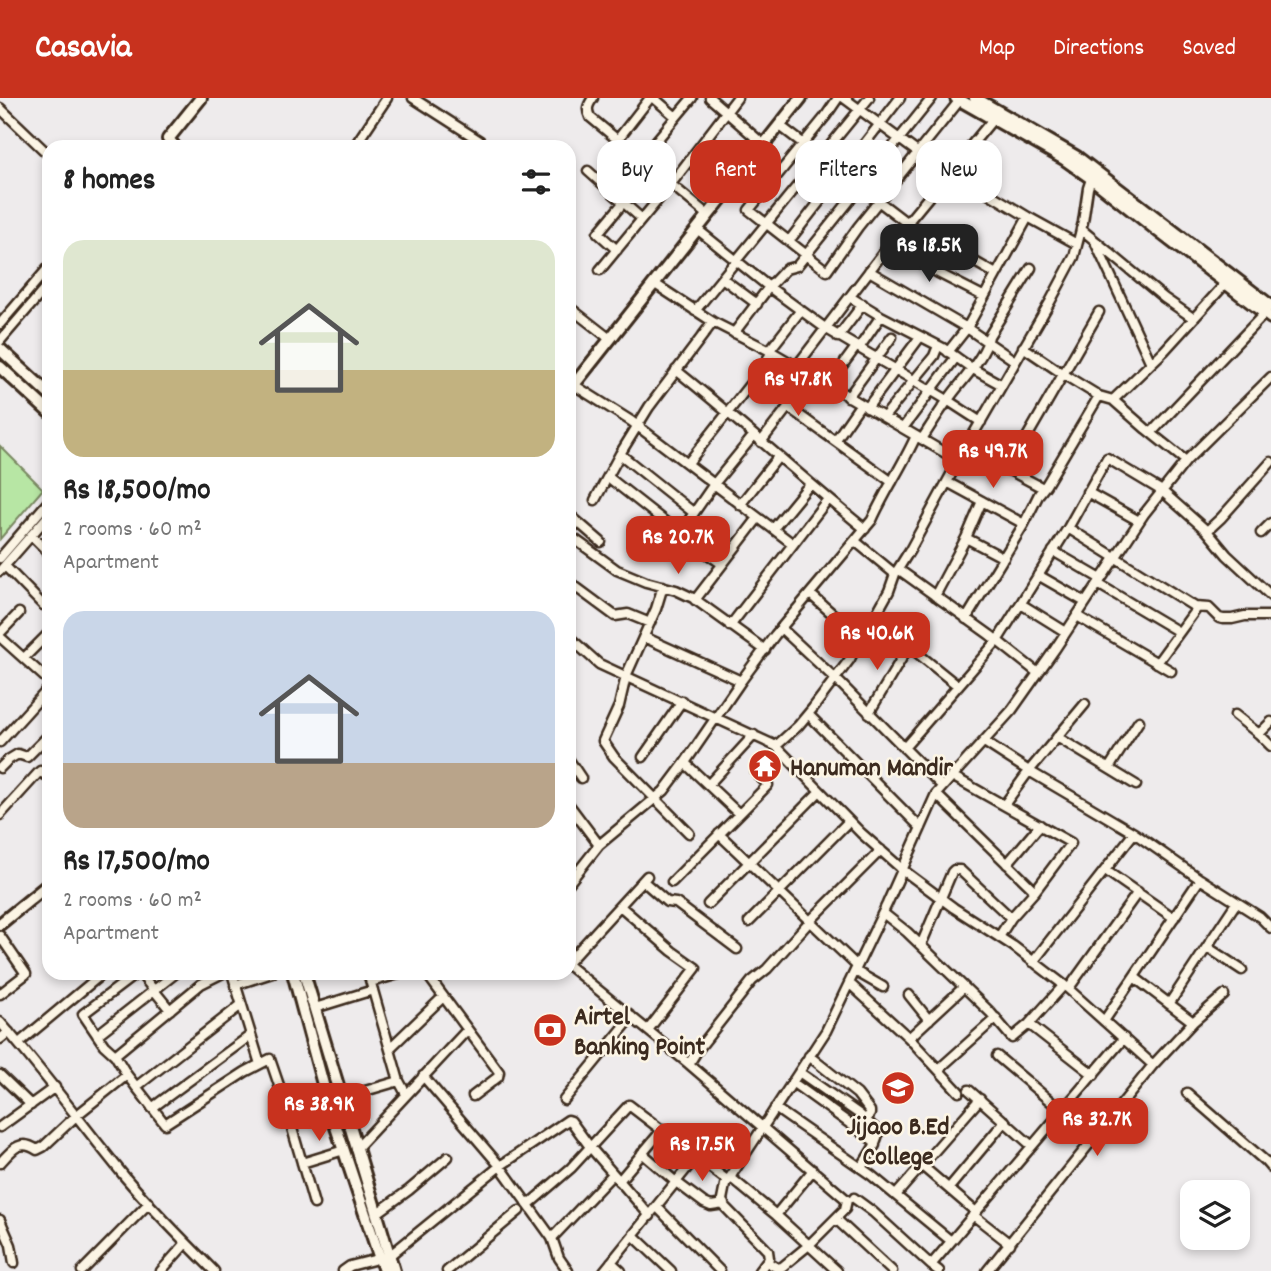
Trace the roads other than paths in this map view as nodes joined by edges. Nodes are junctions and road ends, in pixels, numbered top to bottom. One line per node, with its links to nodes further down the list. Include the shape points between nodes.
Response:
1 (201, 98): 26 (main road)
2 (387, 98): 27 (street)
3 (413, 98): 28 (street)
4 (593, 98): 24 (street, via 587,110 590,117)
5 (652, 98): 20 (street); 24 (street)
6 (692, 98): 20 (street)
7 (710, 98): 19 (street)
8 (737, 98): 19 (street)
9 (801, 98): 22 (main road)
10 (838, 98): 33 (street)
11 (844, 98): 18 (street)
12 (869, 98): 18 (street)
13 (900, 98): 23 (street)
14 (932, 98): 25 (street)
15 (975, 98): 44 (main road, via 1077,157)
16 (958, 99): 21 (main road); 36 (street)
17 (0, 108): 38 (street)
18 (860, 110): 23 (street); 34 (street)
19 (726, 112): 30 (street); 45 (street)
20 (677, 117): 29 (street)
21 (993, 119): 37 (street); 44 (main road)
22 (779, 125): 31 (main road); 32 (street)
23 (879, 125): 25 (street); 35 (street)
24 (618, 139)
25 (898, 139): 39 (street)
26 (171, 140)
27 (359, 140)
28 (478, 140)
29 (657, 140)
30 (758, 140)
31 (766, 140)
32 (798, 140)
33 (806, 140)
34 (836, 140)
35 (867, 140)
36 (926, 140)
37 (975, 140)
38 (42, 148)
39 (916, 151)
40 (916, 153): 43 (street)
41 (795, 154): 61 (street, via 749,210)
42 (588, 171): 46 (street)
43 (902, 171)
44 (1093, 174): 64 (street); 78 (main road); 89 (main road)
45 (676, 177)
46 (597, 179)
47 (676, 188): 58 (street)
48 (795, 189): 61 (street)
49 (1002, 201): 59 (street)
50 (623, 203): 60 (street); 69 (street, via 598,233)
51 (655, 203): 60 (street)
52 (717, 203): 58 (main road)
53 (818, 203): 65 (street)
54 (846, 203): 70 (street)
55 (877, 203): 70 (street, via 828,271)
56 (879, 203): 62 (street)
57 (923, 203): 62 (street)
58 (708, 215): 63 (main road)
59 (1028, 217): 68 (street); 75 (street)
60 (642, 219): 69 (street)
61 (766, 223): 65 (street); 71 (street)
62 (906, 223): 67 (street); 75 (street)
63 (697, 229): 71 (street); 79 (main road)
64 (1081, 229): 66 (street); 68 (street)
65 (789, 241): 70 (street)
66 (1095, 241): 92 (street); 112 (street)
67 (890, 244): 74 (street); 82 (street)
68 (1077, 244): 105 (street)
69 (617, 250): 73 (street)
70 (805, 255): 80 (street)
71 (736, 260): 77 (street); 80 (street)
72 (1031, 268): 103 (street)
73 (600, 270)
74 (869, 271): 83 (street); 96 (street)
75 (996, 274): 82 (street)
76 (42, 275): 94 (street)
77 (722, 278): 84 (street); 87 (street)
78 (1226, 283): 89 (main road); 92 (street)
79 (655, 284): 87 (street); 101 (main road)
80 (769, 287): 84 (street); 86 (street)
81 (42, 292): 102 (street)
82 (983, 296): 96 (street)
83 (850, 297): 85 (street); 95 (street)
84 (757, 304): 97 (street)
85 (863, 304): 91 (street); 98 (street)
86 (801, 310): 95 (street); 108 (street)
87 (695, 311): 93 (street)
88 (1099, 312): 118 (street)
89 (1269, 312): 140 (street)
90 (576, 314): 101 (street)
91 (881, 316): 100 (street); 106 (street)
92 (1193, 318): 112 (street)
93 (713, 322): 97 (street); 116 (street)
94 (0, 324)
95 (825, 328): 98 (street); 114 (street)
96 (967, 328): 103 (street); 109 (street)
97 (734, 333): 108 (street)
98 (838, 337): 106 (street)
99 (892, 337): 110 (street)
100 (920, 337): 104 (street); 117 (street)
101 (610, 340): 122 (main road)
102 (0, 341)
103 (989, 343): 111 (street); 115 (street)
104 (938, 346): 109 (street); 121 (street)
105 (1023, 347): 111 (street); 118 (street)
106 (857, 348): 110 (street); 123 (street)
107 (0, 349): 125 (main road)
108 (771, 351): 114 (street); 135 (street)
109 (952, 355): 115 (street); 126 (street)
110 (876, 359): 117 (street); 129 (street)
111 (1015, 361): 124 (street)
112 (1151, 363): 130 (street)
113 (0, 367): 132 (main road)
114 (796, 367): 119 (street)
115 (973, 369): 124 (street); 131 (street)
116 (677, 370): 135 (street); 138 (street)
117 (895, 370): 121 (street); 134 (street)
118 (1063, 374): 128 (street); 152 (street)
119 (812, 376): 123 (street); 133 (street)
120 (1271, 377): 149 (street)
121 (914, 380): 126 (street); 136 (street)
122 (576, 382)
123 (828, 385): 129 (street)
124 (1002, 385): 137 (street)
125 (42, 388)
126 (931, 390): 131 (street); 139 (street)
127 (576, 391): 138 (street)
128 (1100, 396): 130 (street); 158 (street)
129 (848, 397): 134 (street)
130 (1113, 400): 140 (street)
131 (949, 401): 137 (street); 142 (street)
132 (42, 406)
133 (788, 407): 143 (street); 144 (street)
134 (864, 407): 136 (street); 143 (street)
135 (729, 412): 141 (street); 151 (street)
136 (884, 417): 139 (street)
137 (981, 422): 145 (street)
138 (638, 426): 146 (street); 151 (street)
139 (903, 428): 142 (street)
140 (1151, 433): 149 (street)
141 (754, 435): 144 (street); 156 (street)
142 (919, 437): 148 (street); 154 (street)
143 (835, 441): 154 (street)
144 (761, 442): 147 (street)
145 (966, 447): 148 (street); 152 (street)
146 (620, 454): 153 (street); 166 (street)
147 (778, 457): 157 (street); 164 (street)
148 (959, 461): 155 (street)
149 (1186, 461): 159 (street)
150 (1271, 462): 176 (street)
151 (688, 463): 156 (street)
152 (1008, 470): 158 (street)
153 (608, 477): 162 (street); 177 (street)
154 (892, 482): 175 (street)
155 (947, 482): 163 (street); 191 (street)
156 (714, 484): 164 (street); 166 (street)
157 (810, 484): 161 (street); 174 (street)
158 (1043, 488): 172 (street)
159 (1162, 491): 160 (street, via 1107,458); 169 (street); 176 (street)
160 (1087, 492): 169 (street); 173 (street)
161 (828, 499): 175 (street); 184 (street)
162 (595, 500)
163 (982, 501): 172 (street); 180 (street)
164 (740, 505): 167 (street)
165 (42, 510): 190 (street)
166 (694, 513): 177 (street)
167 (758, 518): 174 (street); 189 (street)
168 (576, 520): 183 (street)
169 (1139, 522): 187 (street)
170 (42, 523): 179 (street)
171 (1271, 523): 178 (street)
172 (1024, 524): 188 (street)
173 (1068, 527): 186 (street); 187 (street)
174 (773, 529): 184 (street)
175 (865, 529): 182 (street)
176 (1207, 531): 197 (street)
177 (680, 533): 189 (street)
178 (1261, 533)
179 (31, 535): 185 (street); 190 (street)
180 (966, 538): 188 (street); 198 (street)
181 (576, 540): 194 (street, via 617,570)
182 (855, 541): 191 (street); 196 (street)
183 (601, 542)
184 (793, 544): 210 (street)
185 (42, 546)
186 (1053, 551): 192 (street); 193 (street)
187 (1116, 557): 193 (street); 203 (street)
188 (1003, 558): 208 (street)
189 (722, 564): 199 (street)
190 (2, 565): 201 (street)
191 (896, 571): 198 (street); 207 (street)
192 (1038, 575): 200 (street); 202 (street)
193 (1099, 581): 200 (street); 213 (street)
194 (663, 586): 199 (street); 209 (street)
195 (576, 587): 209 (street, via 615,615 628,614)
196 (810, 594): 211 (street); 216 (street)
197 (1271, 596)
198 (935, 597): 208 (street)
199 (695, 600): 210 (street)
200 (1086, 602): 205 (street)
201 (42, 604)
202 (1021, 604): 212 (street); 218 (street)
203 (1196, 608): 206 (street, via 1209,608 1223,619); 213 (street)
204 (19, 613): 214 (street)
205 (1077, 616): 212 (street); 223 (street)
206 (1271, 616)
207 (874, 618): 216 (street); 220 (street)
208 (966, 619): 218 (street)
209 (650, 623): 215 (street)
210 (730, 626): 221 (street)
211 (782, 629): 221 (street); 228 (street)
212 (1066, 632): 225 (street)
213 (1179, 632): 223 (street)
214 (0, 635): 222 (street)
215 (644, 637): 227 (street); 229 (street)
216 (860, 638): 228 (street)
217 (42, 640): 222 (street)
218 (997, 641): 225 (street); 230 (street)
219 (576, 643): 227 (street, via 599,664)
220 (909, 646): 230 (street); 234 (street)
221 (765, 650): 229 (street)
222 (24, 658): 226 (street)
223 (1157, 663): 224 (street)
224 (1171, 671)
225 (1038, 673): 245 (street)
226 (42, 675)
227 (626, 676): 232 (street); 263 (street, via 603,741)
228 (836, 679): 234 (street); 235 (street)
229 (741, 681): 237 (street)
230 (958, 686): 248 (street)
231 (42, 696): 243 (street)
232 (682, 701): 237 (street); 249 (street)
233 (1084, 704): 242 (street)
234 (869, 713): 248 (street)
235 (808, 714): 246 (street); 270 (street)
236 (1235, 715): 240 (street)
237 (716, 718): 241 (street); 250 (street)
238 (1139, 721): 252 (street)
239 (1271, 722): 240 (street)
240 (1259, 734): 247 (street)
241 (754, 735): 246 (street); 259 (street)
242 (1057, 737): 252 (street); 254 (street)
243 (0, 741)
244 (42, 742): 251 (street, via 27,757 18,754)
245 (984, 742): 254 (street); 257 (street)
246 (776, 746): 262 (street)
247 (1271, 746)
248 (904, 748): 261 (street)
249 (643, 757)
250 (685, 763): 259 (street); 263 (street)
251 (0, 768)
252 (1109, 768): 260 (street)
253 (576, 770): 258 (street)
254 (1029, 771): 264 (street); 272 (street)
255 (42, 773): 267 (street)
256 (757, 773): 266 (street, via 768,785)
257 (952, 776): 261 (street); 264 (street)
258 (582, 778)
259 (709, 784): 266 (street)
260 (1136, 785)
261 (939, 790): 270 (street); 277 (street)
262 (820, 792): 268 (street); 276 (street)
263 (655, 798): 271 (street); 274 (street)
264 (1004, 805): 269 (street)
265 (576, 814): 274 (street)
266 (739, 814): 273 (street)
267 (0, 815)
268 (849, 821): 275 (street); 284 (street)
269 (1040, 825): 277 (street); 285 (street, via 1071,843)
270 (921, 828): 278 (street)
271 (690, 833)
272 (1134, 833): 279 (street); 281 (street)
273 (719, 834): 276 (street); 282 (street)
274 (599, 845): 280 (street)
275 (881, 850): 278 (street); 294 (street)
276 (749, 863): 284 (street); 289 (street)
277 (1007, 864): 285 (street)
278 (903, 870): 287 (street); 291 (street)
279 (1105, 870): 286 (street); 304 (street)
280 (576, 874)
281 (1200, 879): 288 (street); 293 (street)
282 (671, 881)
283 (42, 891): 296 (main road)
284 (779, 891): 294 (street); 295 (street)
285 (1035, 891): 292 (street)
286 (1138, 892): 293 (street); 324 (street)
287 (942, 898): 292 (street, via 957,869); 299 (street); 300 (street)
288 (1236, 902): 297 (street); 301 (street)
289 (709, 904)
290 (620, 906): 302 (street, via 645,878 671,903); 303 (street); 342 (street, via 696,968)
291 (883, 913): 300 (street); 305 (street)
292 (1011, 918): 299 (street)
293 (1174, 918): 308 (street)
294 (810, 921): 305 (street); 355 (street, via 752,981)
295 (749, 922)
296 (0, 924)
297 (1271, 928)
298 (0, 936): 326 (street, via 26,974)
299 (999, 937): 304 (street)
300 (921, 944): 323 (street)
301 (1207, 947): 307 (street); 330 (street)
302 (737, 949)
303 (576, 956)
304 (1034, 962): 324 (street)
305 (856, 969): 320 (street); 322 (street)
306 (576, 970): 334 (street)
307 (1242, 970)
308 (1134, 977): 330 (street); 337 (street)
309 (95, 980): 349 (street)
310 (129, 980): 344 (street, via 83,1014)
311 (145, 980): 325 (street)
312 (167, 980): 325 (street)
313 (209, 980): 333 (street)
314 (234, 980): 321 (street)
315 (250, 980): 321 (street)
316 (295, 980): 375 (main road)
317 (306, 980): 332 (main road)
318 (431, 980): 329 (street)
319 (371, 982): 332 (street); 350 (street)
320 (849, 983): 346 (street); 352 (street)
321 (235, 985): 331 (street)
322 (883, 987)
323 (964, 987): 335 (street); 336 (street)
324 (1066, 987): 337 (street); 340 (street)
325 (154, 990): 333 (street); 344 (street)
326 (0, 994)
327 (909, 995): 336 (street)
328 (1224, 995): 339 (street)
329 (443, 997): 341 (street); 350 (street)
330 (1169, 1004): 339 (street)
331 (242, 1005): 345 (street); 366 (street)
332 (315, 1008): 373 (main road)
333 (170, 1010): 351 (street)
334 (632, 1017): 342 (street); 374 (street)
335 (996, 1018): 340 (street, via 1012,1038); 357 (street)
336 (929, 1020): 346 (street)
337 (1104, 1021): 347 (street)
338 (0, 1022): 343 (street)
339 (1193, 1022): 356 (street)
340 (1029, 1024): 361 (street)
341 (467, 1030): 362 (street); 371 (street, via 499,1072)
342 (648, 1030): 355 (street)
343 (9, 1032): 348 (street); 349 (street)
344 (97, 1035): 351 (street)
345 (251, 1035): 354 (street); 377 (street)
346 (909, 1038): 357 (street)
347 (1124, 1038): 356 (street); 361 (street)
348 (0, 1039)
349 (19, 1043): 365 (street)
350 (390, 1048): 363 (street)
351 (115, 1055): 360 (street)
352 (809, 1056): 358 (street); 382 (street, via 857,1094 870,1111)
353 (997, 1056): 380 (street)
354 (260, 1064): 377 (street, via 165,1124); 379 (street, via 270,1059)
355 (689, 1064): 386 (street)
356 (1153, 1065): 425 (street)
357 (939, 1069): 368 (street)
358 (799, 1072): 364 (street); 382 (street)
359 (0, 1075): 376 (street)
360 (127, 1075): 366 (street); 381 (street)
361 (1094, 1075): 380 (street)
362 (423, 1076): 370 (street); 399 (street)
363 (399, 1081): 370 (street); 373 (street)
364 (792, 1082): 378 (street); 388 (street)
365 (55, 1087): 376 (street); 381 (street)
366 (136, 1087): 377 (street)
367 (969, 1090): 372 (street)
368 (959, 1092)
369 (1187, 1093): 401 (street)
370 (406, 1094): 391 (street)
371 (473, 1096)
372 (980, 1099): 383 (street); 398 (street)
373 (342, 1100): 375 (street); 391 (main road)
374 (564, 1100)
375 (324, 1104): 379 (street); 384 (street); 392 (main road)
376 (31, 1105): 385 (street)
377 (152, 1108)
378 (775, 1108): 386 (street); 400 (street)
379 (287, 1110): 384 (street)
380 (1062, 1111): 389 (street)
381 (77, 1115): 396 (street, via 43,1147 37,1150 22,1144); 409 (street)
382 (866, 1119): 388 (street, via 880,1132)
383 (1005, 1121): 389 (street); 406 (street)
384 (292, 1126): 397 (street)
385 (0, 1127)
386 (763, 1127): 402 (street); 404 (street)
387 (663, 1129): 390 (street, via 629,1105); 393 (street); 395 (street)
388 (876, 1143): 400 (street)
389 (1032, 1146): 415 (street)
390 (590, 1147): 399 (street, via 568,1120); 403 (street); 412 (street)
391 (356, 1149): 416 (main road)
392 (344, 1150): 397 (street); 427 (main road)
393 (642, 1153): 403 (street); 405 (street)
394 (448, 1157): 416 (street)
395 (696, 1157): 404 (street); 405 (street)
396 (0, 1163)
397 (302, 1164): 410 (street)
398 (921, 1165): 406 (street); 407 (street)
399 (500, 1167): 412 (street); 427 (street)
400 (861, 1168): 407 (street)
401 (1271, 1168)
402 (813, 1170): 417 (street); 419 (street, via 847,1200)
403 (616, 1177): 418 (street); 422 (street)
404 (729, 1179): 411 (street); 417 (street)
405 (676, 1182): 411 (street, via 707,1204); 413 (street)
406 (949, 1188): 415 (street)
407 (896, 1195): 423 (street)
408 (854, 1198): 431 (street)
409 (149, 1203): 424 (street); 434 (street)
410 (314, 1204)
411 (723, 1204): 429 (street, via 768,1251)
412 (528, 1205): 422 (street)
413 (657, 1207): 418 (street); 444 (street)
414 (519, 1211): 439 (street)
415 (974, 1213): 423 (street); 425 (street)
416 (376, 1214): 427 (main road)
417 (776, 1215): 426 (street)
418 (650, 1216): 421 (street)
419 (836, 1219): 426 (street); 447 (street)
420 (0, 1220): 430 (street)
421 (634, 1236): 428 (street); 443 (street)
422 (552, 1238): 440 (street)
423 (951, 1241): 431 (street)
424 (186, 1243): 432 (street); 435 (street)
425 (1010, 1244): 449 (street)
426 (810, 1245): 433 (street); 446 (street)
427 (385, 1258): 436 (street); 437 (main road); 438 (main road)
428 (611, 1262): 441 (street); 442 (street)
429 (767, 1262): 433 (street); 445 (street)
430 (14, 1263)
431 (930, 1265): 448 (street)
432 (209, 1269)
433 (780, 1269)
434 (82, 1271)
435 (161, 1271)
436 (342, 1271)
437 (384, 1271)
438 (394, 1271)
439 (447, 1271)
440 (568, 1271)
441 (604, 1271)
442 (621, 1271)
443 (671, 1271)
444 (720, 1271)
445 (759, 1271)
446 (837, 1271)
447 (892, 1271)
448 (939, 1271)
449 (987, 1271)

